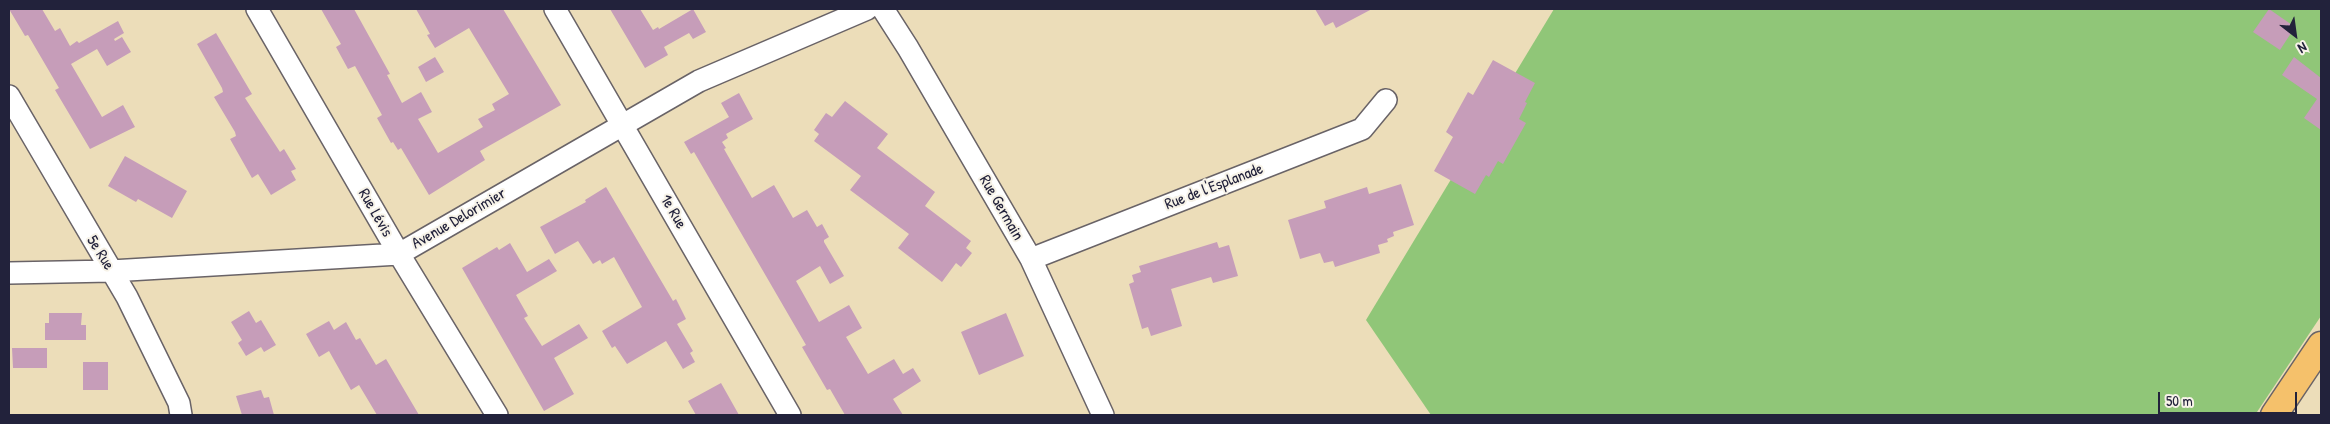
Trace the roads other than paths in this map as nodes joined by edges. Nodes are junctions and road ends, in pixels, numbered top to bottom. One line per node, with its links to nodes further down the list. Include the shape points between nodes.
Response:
1 (257, 9): 8 (street, Rue Lévis)
2 (555, 9): 7 (street, 1e Rue)
3 (867, 9): 7 (street, Avenue Delorimier, via 699,81)
4 (883, 9): 9 (street, Rue Germain)
5 (9, 96): 10 (street, 5e Rue)
6 (1386, 100): 9 (street, Rue de l'Esplanade, via 1362,129)
7 (622, 124): 8 (street, Avenue Delorimier); 15 (street, 1e Rue)
8 (399, 254): 10 (street, Avenue Delorimier); 14 (street, Rue Lévis)
9 (1030, 259): 16 (street, Rue Germain)
10 (111, 271): 11 (street, Avenue Delorimier); 13 (street, 5e Rue, via 179,403)
11 (9, 273)
12 (2321, 345): 17 (main road)
13 (181, 415)
14 (497, 415)
15 (790, 415)
16 (1102, 415)
17 (2274, 415)

